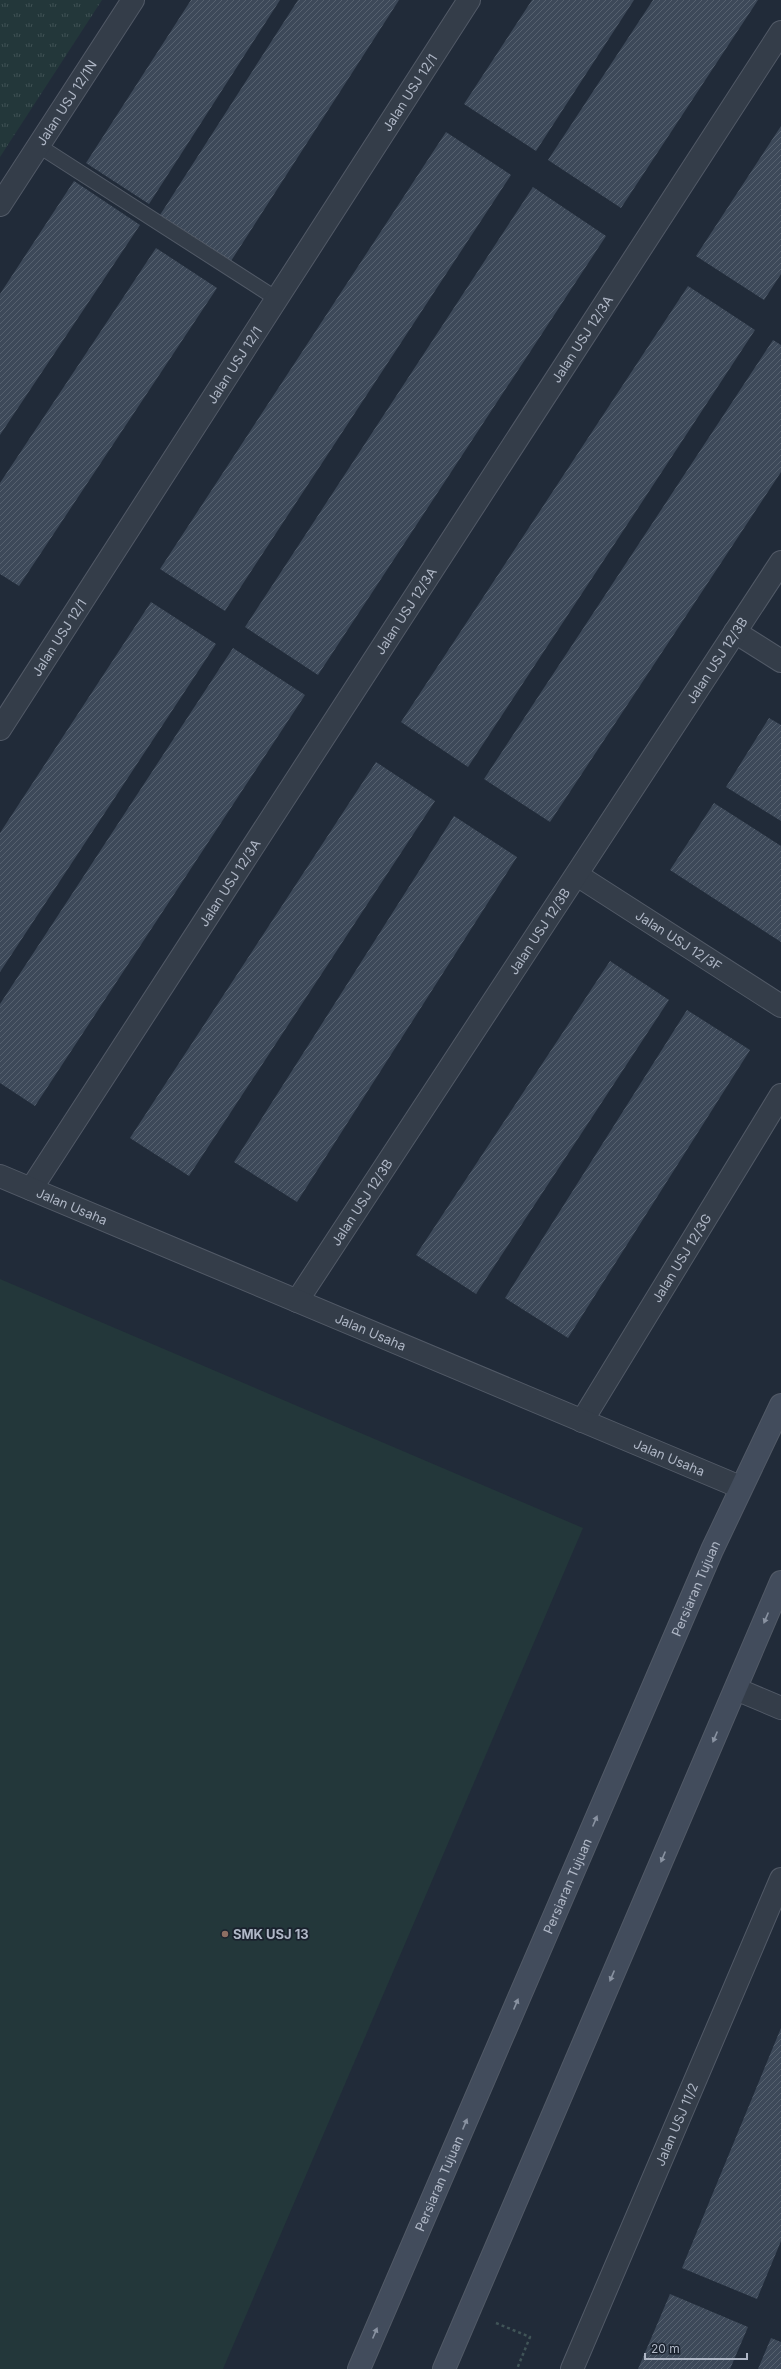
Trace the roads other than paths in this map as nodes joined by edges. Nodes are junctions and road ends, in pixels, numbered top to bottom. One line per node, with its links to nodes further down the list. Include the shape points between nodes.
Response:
1 (133, 0): 4 (street, Jalan USJ 12/1N)
2 (469, 0): 6 (street, Jalan USJ 12/1)
3 (781, 32): 15 (street, Jalan USJ 12/3A)
4 (39, 146): 5 (street, Jalan USJ 12/1N); 6 (lane)
5 (0, 205)
6 (277, 299): 10 (street, Jalan USJ 12/1)
7 (781, 562): 8 (street, Jalan USJ 12/3B)
8 (735, 632): 9 (street); 11 (street, Jalan USJ 12/3B)
9 (781, 661)
10 (0, 729)
11 (577, 875): 12 (street, Jalan USJ 12/3F); 16 (street, Jalan USJ 12/3B)
12 (781, 1006)
13 (781, 1095): 18 (street, Jalan USJ 12/3G)
14 (0, 1176): 15 (street, Jalan Usaha)
15 (31, 1189): 16 (street, Jalan Usaha)
16 (298, 1301): 18 (street, Jalan Usaha)
17 (781, 1405): 19 (main road, Persiaran Tujuan)
18 (582, 1421): 19 (street, Jalan Usaha)
19 (740, 1487): 24 (main road, Persiaran Tujuan, one-way to 19)
20 (781, 1582): 21 (main road, one-way to 21)
21 (736, 1689): 22 (street); 25 (main road, one-way to 25)
22 (781, 1708)
23 (781, 1879): 26 (street, Jalan USJ 11/2)
24 (359, 2369)
25 (444, 2369)
26 (572, 2369)

